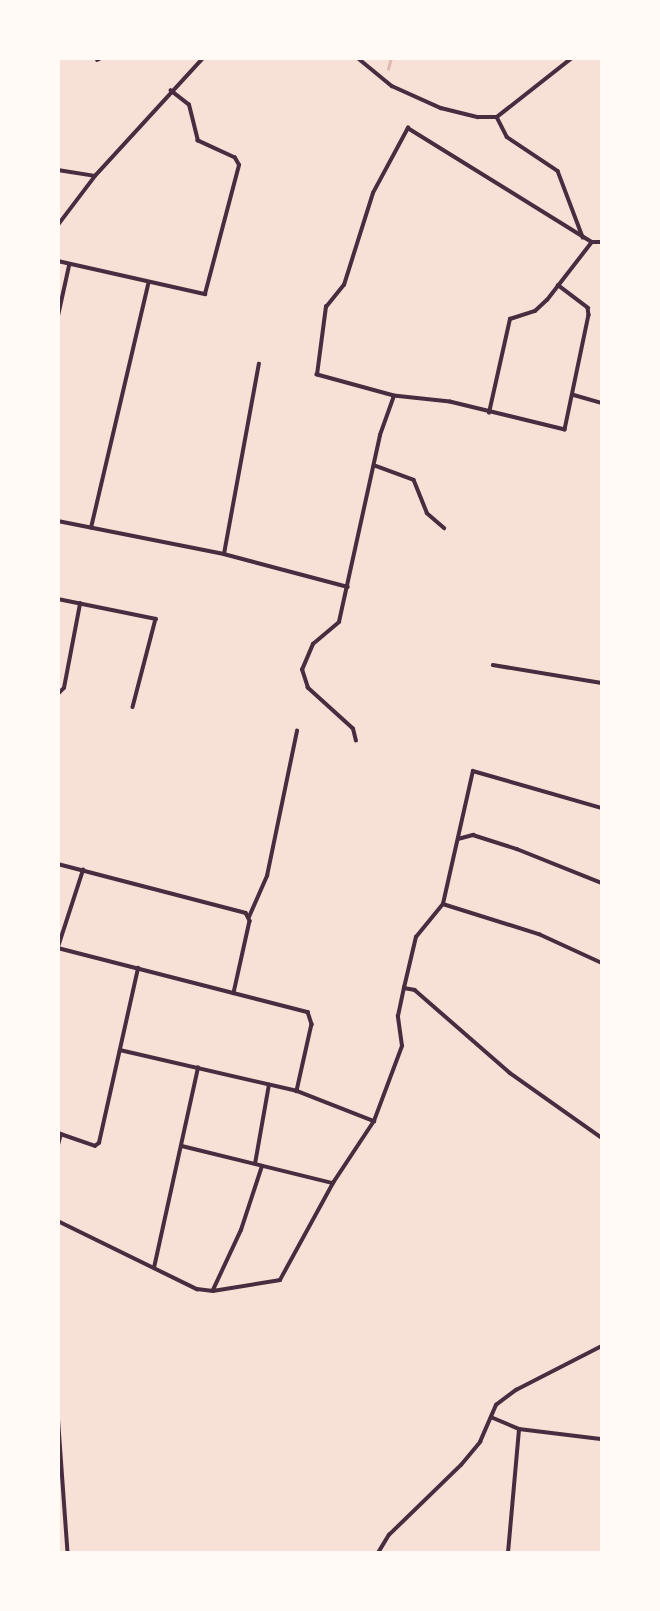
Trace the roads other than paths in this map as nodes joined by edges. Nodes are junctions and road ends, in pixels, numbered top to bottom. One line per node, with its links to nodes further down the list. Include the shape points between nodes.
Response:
1 (203, 58): 4 (street)
2 (358, 58): 5 (street, via 392,86 441,108)
3 (572, 58): 5 (street)
4 (171, 92): 7 (street); 14 (street, via 189,105 198,141 235,158 239,165 205,294)
5 (497, 117): 9 (street, via 506,137 558,171)
6 (58, 170): 7 (street)
7 (95, 176): 8 (street)
8 (58, 225)
9 (583, 237): 10 (street); 19 (street, via 408,128 373,193 344,285 326,307 317,375)
10 (592, 242): 11 (street); 15 (street)
11 (602, 242)
12 (58, 261): 13 (street)
13 (69, 266): 14 (street); 16 (street)
14 (148, 284): 24 (street)
15 (558, 285): 18 (street, via 588,308); 21 (street, via 535,311 510,319)
16 (58, 316)
17 (259, 364): 26 (street)
18 (575, 395): 20 (street); 21 (street, via 565,430)
19 (394, 396): 21 (street, via 450,402); 22 (street)
20 (602, 403)
21 (489, 413)
22 (376, 466): 25 (street, via 414,480 427,513); 27 (street)
23 (58, 520): 24 (street)
24 (91, 528): 26 (street)
25 (444, 528)
26 (224, 554): 27 (street)
27 (348, 587): 35 (street, via 339,622 313,645 302,670 308,688 353,729)
28 (58, 598): 29 (street)
29 (80, 604): 32 (street, via 64,688); 33 (street, via 156,619)
30 (493, 665): 31 (street)
31 (602, 683)
32 (58, 694)
33 (133, 707)
34 (297, 731): 42 (street, via 267,876)
35 (356, 741)
36 (602, 808): 37 (street, via 473,771)
37 (458, 839): 40 (street, via 473,835); 41 (street)
38 (58, 864): 39 (street)
39 (83, 870): 42 (street, via 244,911); 43 (street)
40 (602, 883)
41 (443, 904): 44 (street, via 539,934); 46 (street, via 416,937)
42 (249, 917): 47 (street)
43 (58, 947): 45 (street)
44 (602, 963)
45 (138, 968): 47 (street); 48 (street)
46 (404, 988): 52 (street, via 398,1016 402,1046); 54 (street, via 415,990 510,1073)
47 (234, 993): 51 (street, via 313,1016)
48 (120, 1050): 49 (street); 53 (street, via 99,1143 95,1146)
49 (198, 1068): 50 (street); 56 (street)
50 (269, 1085): 51 (street); 57 (street)
51 (297, 1091): 52 (street)
52 (374, 1121): 59 (street)
53 (60, 1133): 55 (street)
54 (602, 1139)
55 (58, 1145)
56 (181, 1145): 57 (street); 61 (street)
57 (255, 1164): 58 (street)
58 (262, 1166): 59 (street); 62 (street, via 241,1230)
59 (333, 1183): 62 (street, via 286,1275 260,1285)
60 (58, 1221): 61 (street)
61 (154, 1268): 62 (street, via 197,1289)
62 (213, 1291)
63 (602, 1346): 65 (street, via 516,1390 496,1405)
64 (58, 1413): 68 (street)
65 (491, 1417): 66 (street); 69 (street, via 461,1465 388,1535)
66 (519, 1429): 67 (street); 70 (street)
67 (602, 1438)
68 (68, 1553)
69 (378, 1553)
70 (508, 1553)

